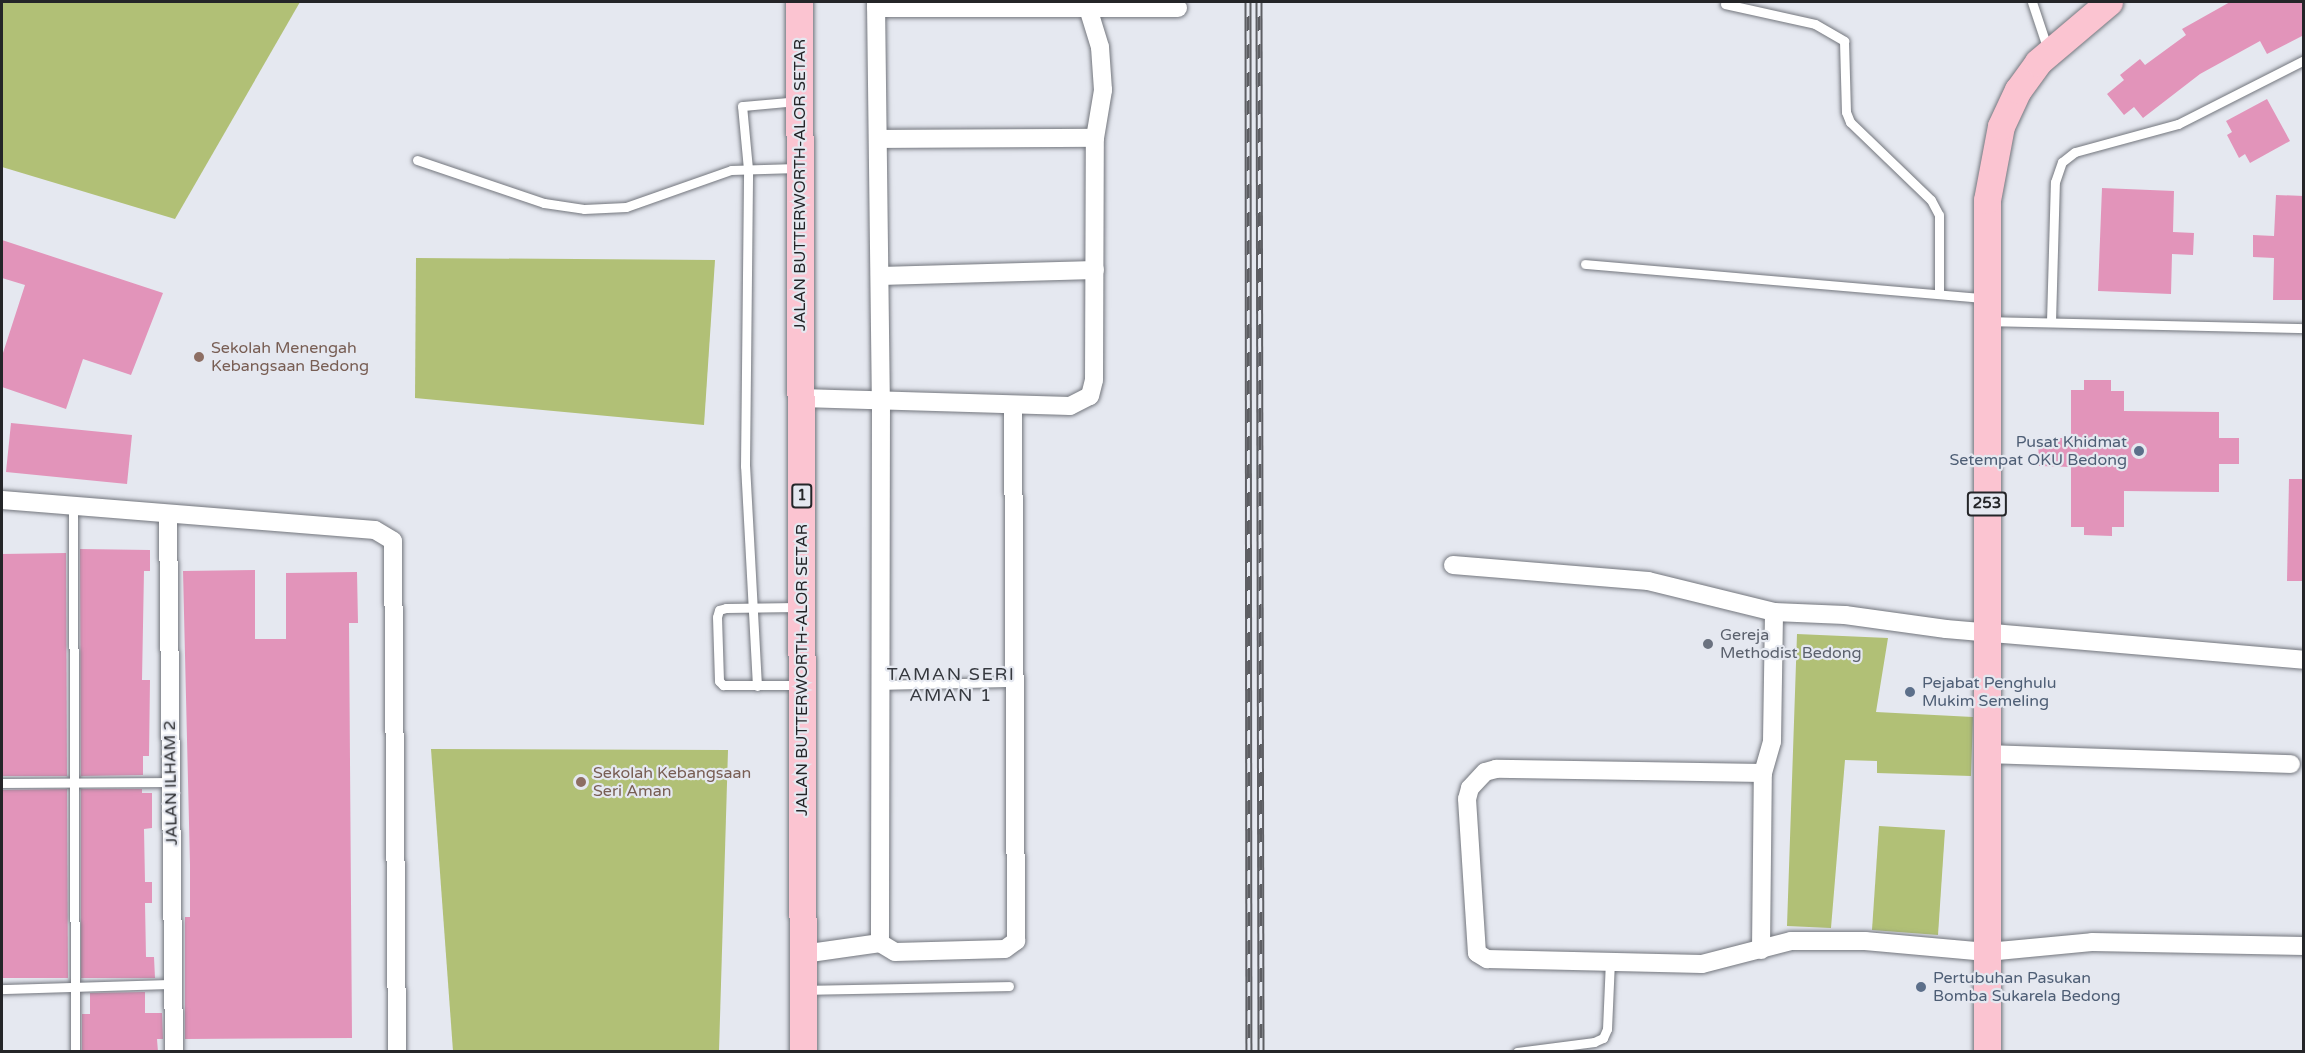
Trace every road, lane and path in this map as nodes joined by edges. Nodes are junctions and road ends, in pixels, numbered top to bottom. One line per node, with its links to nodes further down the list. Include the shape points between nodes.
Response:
1 (799, 2): 12 (main road, JALAN BUTTERWORTH-ALOR SETAR / 1)
2 (2032, 2): 10 (lane)
3 (2109, 2): 10 (main road, 253)
4 (1725, 4): 7 (lane)
5 (876, 5): 6 (street); 14 (street)
6 (1061, 5): 8 (street)
7 (1748, 6): 21 (lane, via 1815,24 1844,41 1846,112 1850,122 1931,200 1939,215)
8 (1088, 8): 9 (street); 13 (street, via 1103,66)
9 (1178, 8)
10 (2049, 52): 22 (main road, 253, via 2018,90 2001,126 1992,160 1987,200)
11 (2304, 60): 23 (lane, via 2178,124 2075,152 2061,162 2055,182)
12 (800, 101): 16 (main road, JALAN BUTTERWORTH-ALOR SETAR / 1); 17 (lane, via 742,106)
13 (1095, 138): 14 (street); 19 (street)
14 (878, 139): 20 (street)
15 (417, 160): 17 (lane, via 544,203 584,209 626,207 732,170)
16 (800, 168): 17 (lane); 25 (main road, JALAN BUTTERWORTH-ALOR SETAR / 1)
17 (748, 169): 33 (lane, via 745,466)
18 (1585, 264): 21 (lane)
19 (1095, 270): 20 (street); 27 (street, via 1094,381 1090,396 1070,406)
20 (880, 276): 26 (street)
21 (1939, 294): 22 (lane)
22 (1987, 309): 23 (lane); 35 (main road, 253)
23 (2051, 322): 24 (lane)
24 (2304, 328)
25 (801, 398): 26 (street); 32 (main road, JALAN BUTTERWORTH-ALOR SETAR / 1)
26 (882, 402): 27 (street); 39 (street)
27 (1012, 406): 37 (street)
28 (2, 500): 29 (street)
29 (73, 507): 30 (street); 46 (lane)
30 (168, 515): 44 (street, JALAN ILHAM 2); 61 (street, via 375,531 393,542)
31 (1453, 565): 34 (street, via 1648,581)
32 (802, 607): 33 (lane); 38 (main road, JALAN BUTTERWORTH-ALOR SETAR / 1)
33 (755, 608): 40 (lane); 40 (lane, via 726,608 719,610 717,616 719,681 728,686)
34 (1774, 612): 35 (street, via 1845,615); 43 (street, via 1772,741)
35 (1987, 631): 36 (street); 41 (main road, 253)
36 (2304, 660)
37 (1014, 682): 39 (lane); 47 (street, via 1016,941 1005,950 895,952)
38 (802, 685): 40 (lane); 51 (main road, JALAN BUTTERWORTH-ALOR SETAR / 1)
39 (880, 685): 47 (street)
40 (757, 686)
41 (1987, 754): 42 (street); 50 (main road, 253)
42 (2291, 764)
43 (1763, 773): 49 (street); 52 (street, via 1496,769 1477,778 1467,799 1477,953 1486,959)
44 (171, 782): 46 (lane); 53 (street, JALAN ILHAM 2)
45 (2, 783): 46 (lane)
46 (76, 783): 55 (lane)
47 (880, 943): 51 (street)
48 (2304, 946): 50 (street, via 2092,942)
49 (1761, 950): 50 (street, via 1791,941 1854,941); 52 (street, via 1702,964)
50 (1987, 952): 63 (main road, 253)
51 (803, 954): 57 (main road, JALAN BUTTERWORTH-ALOR SETAR / 1)
52 (1610, 960): 62 (lane, via 1607,1029 1603,1038)
53 (173, 984): 55 (lane); 60 (street, JALAN ILHAM 2)
54 (1009, 986): 57 (lane)
55 (74, 987): 56 (lane); 59 (lane)
56 (2, 989)
57 (803, 990): 58 (main road, JALAN BUTTERWORTH-ALOR SETAR / 1)
58 (801, 1047)
59 (75, 1052)
60 (174, 1052)
61 (397, 1052)
62 (1516, 1052)
63 (1987, 1052)

